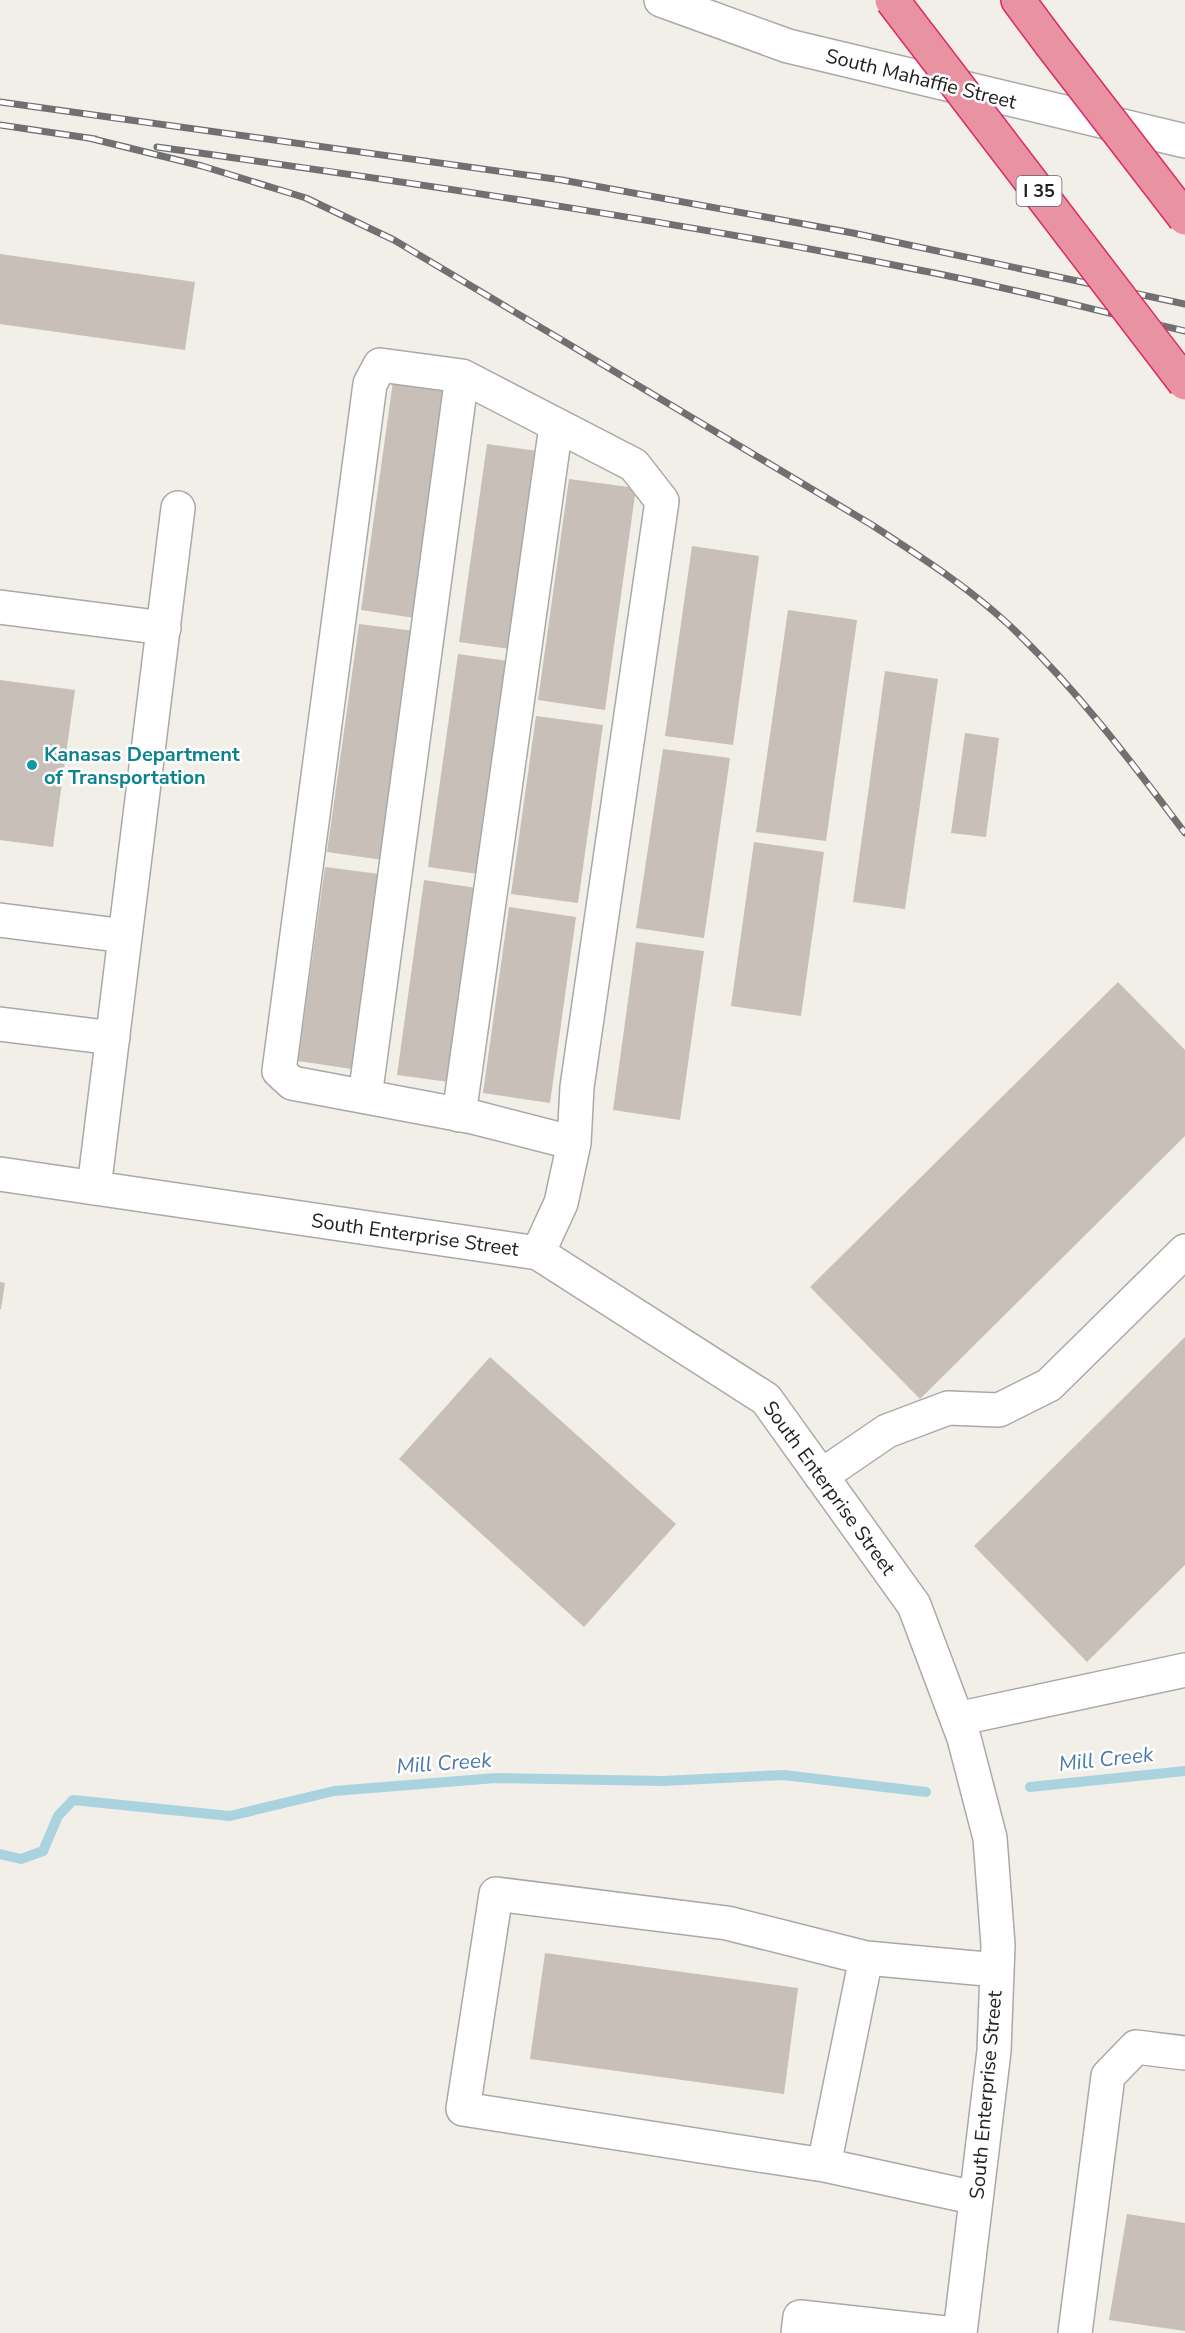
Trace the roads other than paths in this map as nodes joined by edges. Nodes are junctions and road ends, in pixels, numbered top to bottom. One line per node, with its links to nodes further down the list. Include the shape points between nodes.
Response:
1 (661, 0): 4 (street, South Mahaffie Street, via 788,46)
2 (892, 0): 7 (highway, I 35, bridge)
3 (1018, 0): 5 (highway, bridge)
4 (1185, 141)
5 (1185, 218)
6 (462, 376): 8 (street); 16 (street); 16 (street, via 380,365 370,384 279,1071 292,1083)
7 (1185, 383)
8 (556, 426): 17 (street); 18 (street, via 634,465 662,501 577,1087)
9 (178, 508): 11 (street)
10 (0, 607): 11 (street)
11 (164, 628): 13 (street)
12 (0, 920): 13 (street)
13 (125, 936): 15 (street)
14 (0, 1024): 15 (street)
15 (112, 1038): 20 (street)
16 (365, 1097): 17 (street)
17 (459, 1115): 18 (street)
18 (574, 1143): 22 (street, via 561,1203)
19 (0, 1174): 20 (street, South Enterprise Street)
20 (94, 1188): 22 (street, South Enterprise Street)
21 (1185, 1251): 23 (street, via 1049,1385 999,1410 948,1408 887,1431)
22 (538, 1253): 23 (street, South Enterprise Street, via 766,1399)
23 (821, 1476): 25 (street, South Enterprise Street, via 914,1605)
24 (1185, 1670): 25 (street)
25 (957, 1719): 27 (street, South Enterprise Street, via 990,1838)
26 (866, 1958): 27 (street); 29 (street); 29 (street, via 727,1923 496,1894 463,2109)
27 (997, 1970): 30 (street, South Enterprise Street, via 994,2051)
28 (1185, 2054): 34 (street, via 1136,2047 1108,2076)
29 (824, 2165): 30 (street)
30 (976, 2198): 33 (street, South Enterprise Street)
31 (798, 2333): 32 (street, via 800,2317)
32 (945, 2333)
33 (960, 2333)
34 (1075, 2333)

